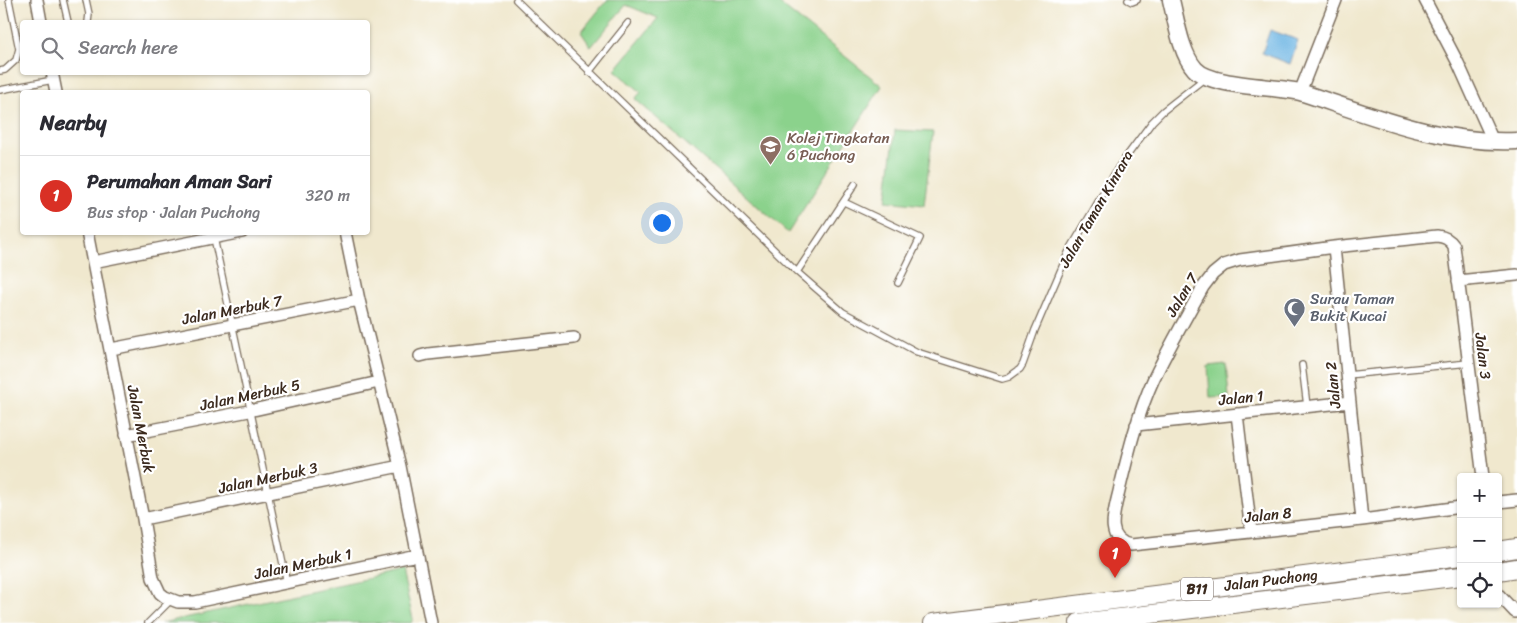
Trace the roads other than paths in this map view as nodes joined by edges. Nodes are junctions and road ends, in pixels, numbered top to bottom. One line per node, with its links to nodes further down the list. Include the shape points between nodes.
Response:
1 (9, 0): 15 (lane, via 19,49 16,60)
2 (37, 0): 11 (street)
3 (63, 0): 12 (lane)
4 (86, 0): 13 (lane)
5 (518, 0): 16 (lane)
6 (1128, 0): 7 (lane)
7 (1137, 0)
8 (1171, 0): 18 (street, via 1189,61)
9 (1336, 0): 21 (street)
10 (1425, 0): 23 (street)
11 (41, 20)
12 (68, 20)
13 (88, 20)
14 (628, 23): 16 (lane)
15 (0, 71)
16 (589, 72): 33 (lane)
17 (52, 76): 19 (lane); 20 (street)
18 (1206, 77): 21 (street, via 1225,83); 33 (lane, Jalan Taman Kinrara, via 1152,122 1118,168 1068,253 1023,364 1009,378 994,377 917,352 843,312)
19 (0, 90)
20 (56, 90)
21 (1300, 92): 23 (street, via 1428,133)
22 (1517, 141): 23 (street)
23 (1494, 142)
24 (855, 184): 25 (lane)
25 (844, 202): 33 (lane); 36 (lane, via 920,238)
26 (88, 235): 32 (street, Jalan Merbuk)
27 (228, 235): 29 (street)
28 (346, 235): 37 (street)
29 (214, 238): 32 (street); 38 (lane)
30 (1450, 240): 31 (street, Jalan 7, via 1437,236); 35 (street, Jalan 3, via 1454,246)
31 (1334, 247): 44 (street, Jalan 2); 50 (street, Jalan 7, via 1240,260 1224,265 1213,274 1175,336)
32 (93, 262): 40 (street, Jalan Merbuk)
33 (797, 272)
34 (1517, 276): 35 (street)
35 (1458, 281): 42 (street, Jalan 3)
36 (898, 284)
37 (359, 300): 38 (street, Jalan Merbuk 7); 45 (street)
38 (233, 325): 40 (street, Jalan Merbuk 7); 48 (lane)
39 (574, 338): 41 (street)
40 (111, 349): 51 (street, Jalan Merbuk)
41 (420, 356)
42 (1469, 363): 44 (lane); 53 (street, Jalan 3)
43 (1302, 365): 47 (lane)
44 (1347, 375): 46 (street, Jalan 2)
45 (379, 382): 48 (street, Jalan Merbuk 5); 52 (street)
46 (1350, 402): 47 (street, Jalan 1); 60 (street, Jalan 2)
47 (1307, 406): 49 (street, Jalan 1)
48 (249, 411): 51 (street, Jalan Merbuk 5); 54 (lane)
49 (1237, 414): 50 (street, Jalan 1); 61 (street)
50 (1136, 425): 57 (street, Jalan 7)
51 (126, 435): 59 (street, Jalan Merbuk)
52 (400, 466): 54 (street, Jalan Merbuk 3); 64 (street)
53 (1483, 473)
54 (268, 493): 59 (street, Jalan Merbuk 3); 69 (lane)
55 (1517, 500): 56 (street)
56 (1502, 502)
57 (1116, 503): 61 (street, Jalan 8, via 1113,529 1122,544)
58 (1457, 508): 60 (street, Jalan 8)
59 (143, 519): 71 (street, Jalan Merbuk, via 153,578 160,593)
60 (1362, 520): 61 (street, Jalan 8)
61 (1251, 532)
62 (1517, 548): 63 (main road)
63 (1502, 550)
64 (418, 555): 69 (street, Jalan Merbuk 1); 74 (street)
65 (1457, 557): 75 (main road, Jalan Puchong / B11)
66 (1517, 568): 67 (main road)
67 (1502, 570)
68 (1457, 577): 76 (main road, Jalan Puchong / B11)
69 (287, 583): 71 (street, Jalan Merbuk 1, via 195,602)
70 (1502, 599): 72 (street)
71 (171, 600): 73 (lane)
72 (1516, 615)
73 (148, 623)
74 (431, 623)
75 (933, 623)
76 (1079, 623)

